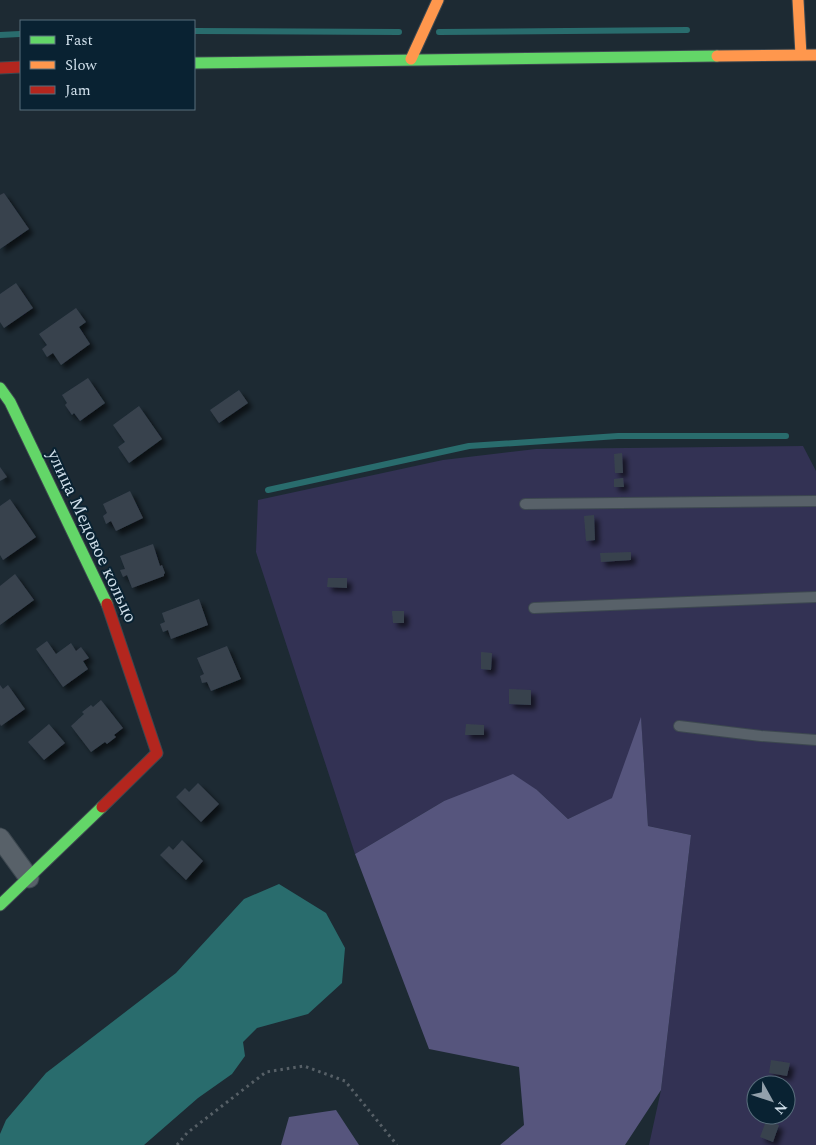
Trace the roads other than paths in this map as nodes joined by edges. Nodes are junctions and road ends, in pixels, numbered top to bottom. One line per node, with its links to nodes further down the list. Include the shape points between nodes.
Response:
1 (438, 0): 5 (street)
2 (798, 0): 3 (street)
3 (801, 55): 4 (street); 5 (street)
4 (816, 55)
5 (412, 59): 6 (street)
6 (195, 64)
7 (20, 67): 8 (street)
8 (0, 68)
9 (0, 388): 17 (street, улица Медовое кольцо, via 10,402 111,613 157,753)
10 (816, 501): 11 (lane)
11 (525, 504)
12 (816, 597): 13 (lane)
13 (534, 608)
14 (679, 726): 15 (lane)
15 (816, 740)
16 (0, 838): 17 (street)
17 (28, 878): 18 (street, улица Медовое кольцо)
18 (0, 905)

